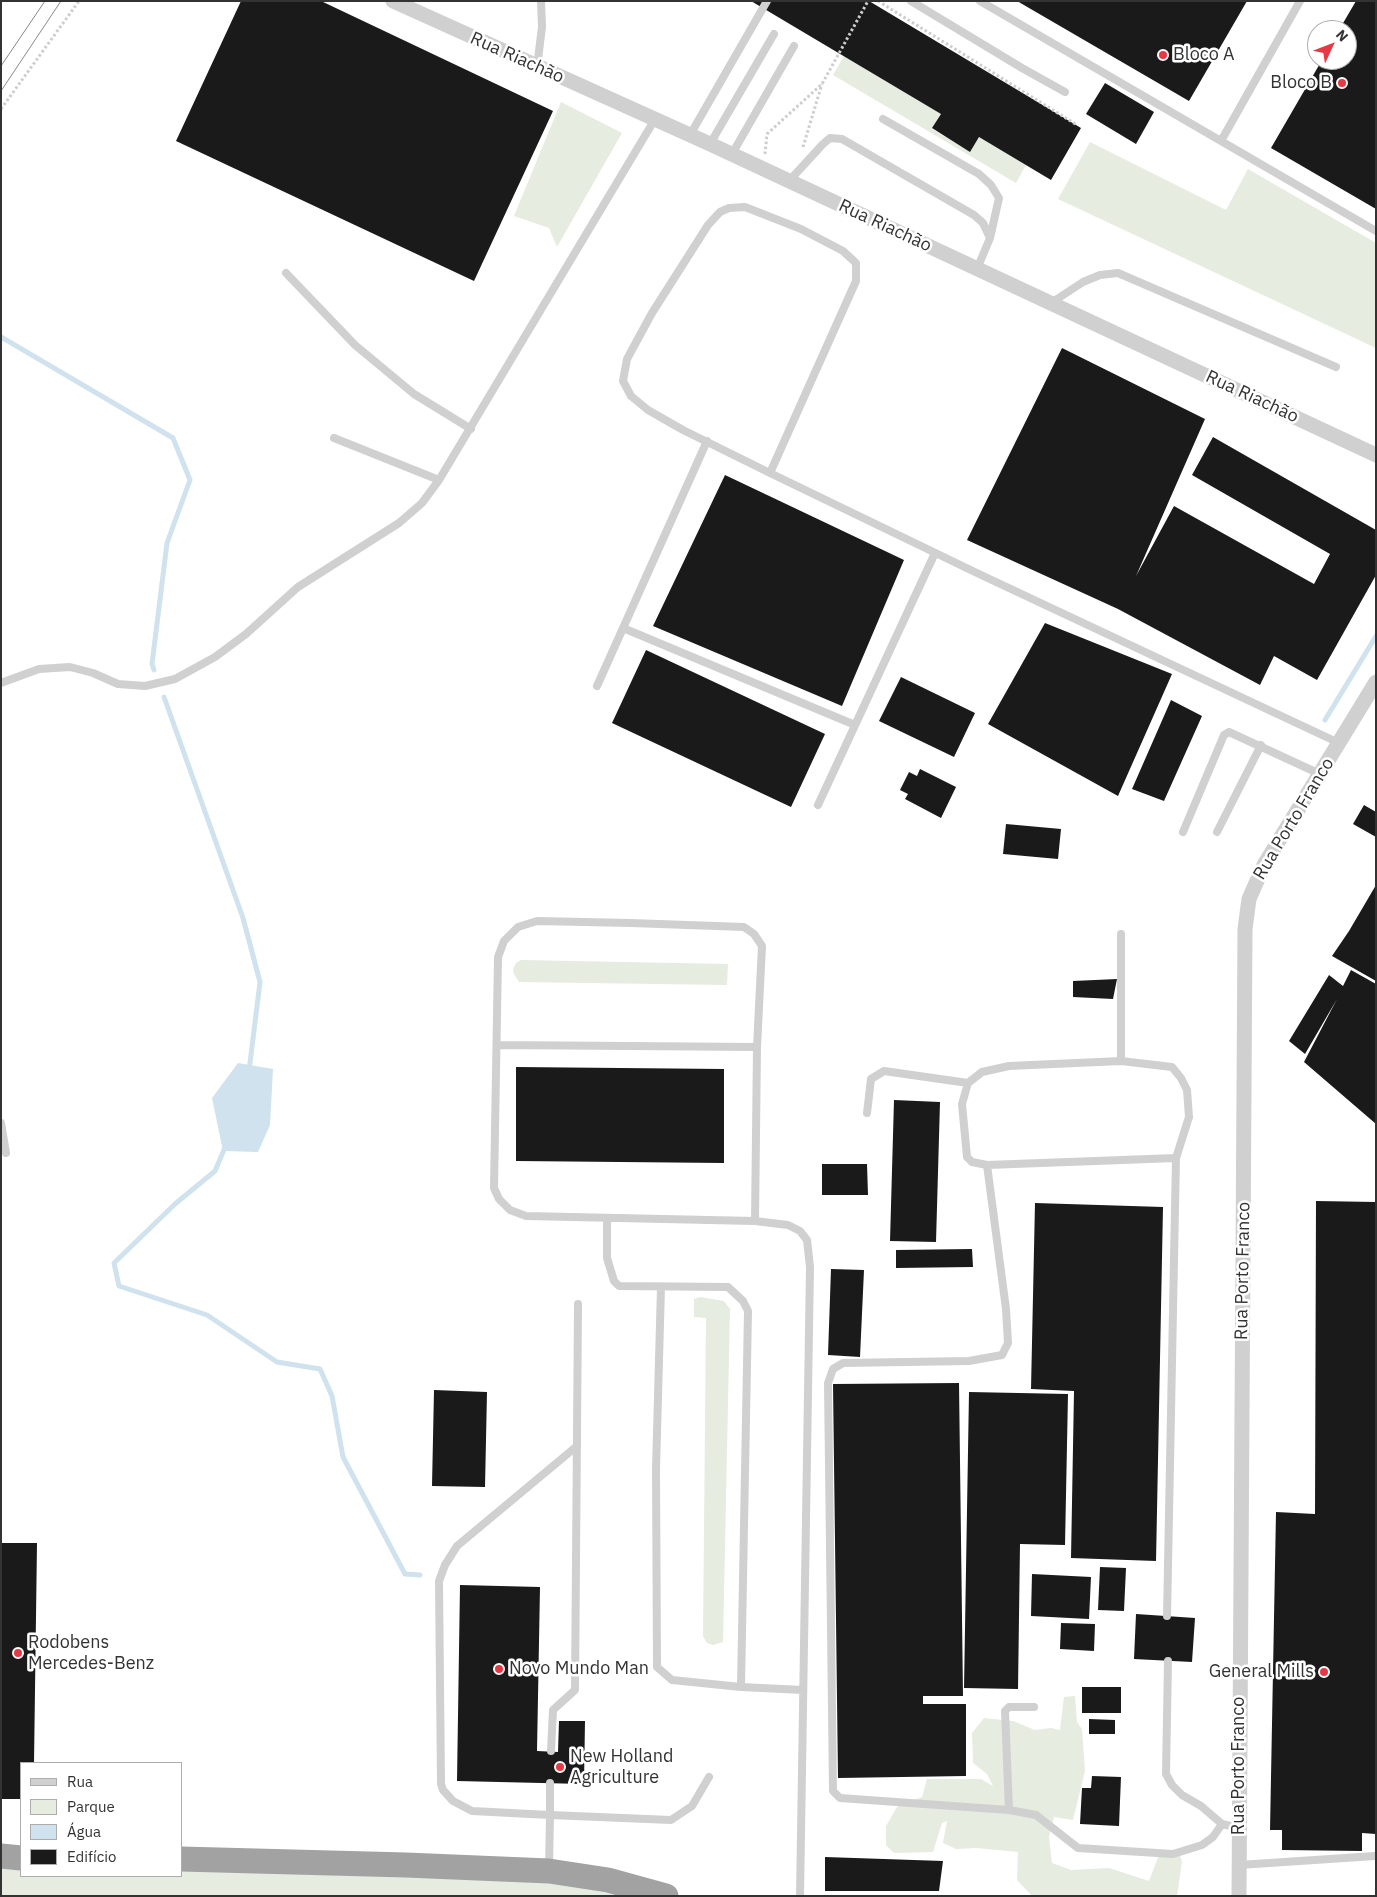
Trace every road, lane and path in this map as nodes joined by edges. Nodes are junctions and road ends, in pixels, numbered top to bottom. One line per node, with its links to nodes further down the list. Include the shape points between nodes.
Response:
1 (79, 1): 15 (path)
2 (392, 1): 12 (street, Rua Riachão)
3 (541, 1): 12 (lane, via 542,27)
4 (767, 1): 19 (lane)
5 (868, 1): 13 (path)
6 (878, 1): 18 (path)
7 (911, 1): 14 (lane)
8 (980, 1): 20 (lane)
9 (1300, 1): 20 (lane)
10 (774, 34): 21 (lane)
11 (794, 46): 23 (lane)
12 (537, 67): 17 (street, Rua Riachão)
13 (822, 84): 22 (path); 24 (path, via 767,134)
14 (1065, 92)
15 (1, 109)
16 (883, 119): 27 (lane, via 979,174 990,185 999,198)
17 (656, 120): 19 (street, Rua Riachão); 32 (lane)
18 (1077, 125)
19 (690, 135): 21 (street, Rua Riachão)
20 (1221, 142): 26 (lane)
21 (710, 144): 23 (street, Rua Riachão)
22 (802, 152)
23 (732, 154): 25 (street, Rua Riachão)
24 (766, 160)
25 (789, 181): 27 (lane, via 830,138 842,139 974,215 983,223); 28 (street, Rua Riachão)
26 (1376, 231)
27 (990, 238): 28 (lane)
28 (977, 269): 30 (street, Rua Riachão)
29 (286, 273): 32 (lane, via 370,358 414,394)
30 (1051, 303): 31 (lane, via 1083,282 1100,275 1118,273); 35 (street, Rua Riachão)
31 (1336, 367)
32 (471, 429): 37 (lane)
33 (334, 438): 37 (lane)
34 (707, 442): 36 (lane); 36 (lane, via 648,410 631,396 623,381 627,360 652,313 708,225 720,212 745,207 801,229 843,251 856,263 856,281); 39 (lane)
35 (1376, 456)
36 (770, 473): 38 (lane)
37 (439, 480): 41 (lane, via 422,502 399,523 298,587 246,634 175,679 145,686 118,684 70,667 39,669)
38 (935, 553): 43 (lane); 44 (lane)
39 (623, 628): 42 (lane); 43 (lane)
40 (1376, 682): 44 (street, Rua Porto Franco)
41 (1, 684)
42 (597, 686)
43 (855, 725): 47 (lane)
44 (1339, 743): 46 (street, Rua Porto Franco)
45 (1261, 745): 46 (lane); 48 (lane, via 1235,733 1224,735); 49 (lane)
46 (1320, 774): 76 (street, Rua Porto Franco, via 1264,865 1249,898 1245,929)
47 (818, 805)
48 (1183, 832)
49 (1217, 832)
50 (1121, 934): 53 (lane)
51 (498, 1046): 52 (lane); 52 (lane, via 498,957 504,941 518,927 537,921 744,927 762,946); 60 (lane, via 494,1188 499,1199 510,1210 526,1216)
52 (757, 1047): 61 (lane)
53 (1121, 1061): 54 (lane, via 1009,1066 982,1072); 58 (lane, via 1172,1067 1181,1078 1187,1090 1189,1117)
54 (968, 1083): 55 (lane, via 884,1071 871,1080); 59 (lane, via 962,1104 965,1150 972,1162)
55 (867, 1113)
56 (1, 1123): 57 (lane)
57 (6, 1153)
58 (1176, 1158): 59 (lane); 65 (lane)
59 (987, 1165): 73 (lane, via 1006,1309 1008,1343 1002,1355 969,1361 843,1363 833,1369 828,1383 831,1783 840,1798)
60 (607, 1218): 61 (lane); 62 (lane, via 607,1258 614,1281 619,1286)
61 (755, 1221): 68 (lane, via 788,1225 800,1231 807,1240 810,1267)
62 (661, 1286): 67 (lane, via 656,1470 657,1667 672,1680); 67 (lane, via 728,1287 743,1300 748,1311)
63 (578, 1304): 64 (lane)
64 (577, 1446): 70 (lane, via 575,1690 553,1710); 74 (lane, via 457,1546 439,1581 443,1790 453,1801 472,1810)
65 (1167, 1616)
66 (1168, 1661): 75 (lane, via 1166,1774 1182,1794)
67 (741, 1687): 68 (lane)
68 (803, 1690): 82 (lane)
69 (1034, 1707): 73 (lane, via 1009,1707 1005,1711)
70 (551, 1751)
71 (709, 1777): 74 (lane, via 692,1806 671,1820)
72 (550, 1783): 74 (lane)
73 (1009, 1810): 75 (lane, via 1036,1815 1078,1848 1150,1854 1189,1851 1213,1837)
74 (550, 1815): 80 (lane)
75 (1222, 1824): 76 (lane)
76 (1239, 1828): 79 (street, Rua Porto Franco)
77 (1375, 1856): 79 (lane)
78 (182, 1859): 80 (highway)
79 (1239, 1865): 83 (street, Rua Porto Franco)
80 (549, 1871): 81 (highway, via 608,1880)
81 (666, 1896)
82 (800, 1896)
83 (1239, 1896)

